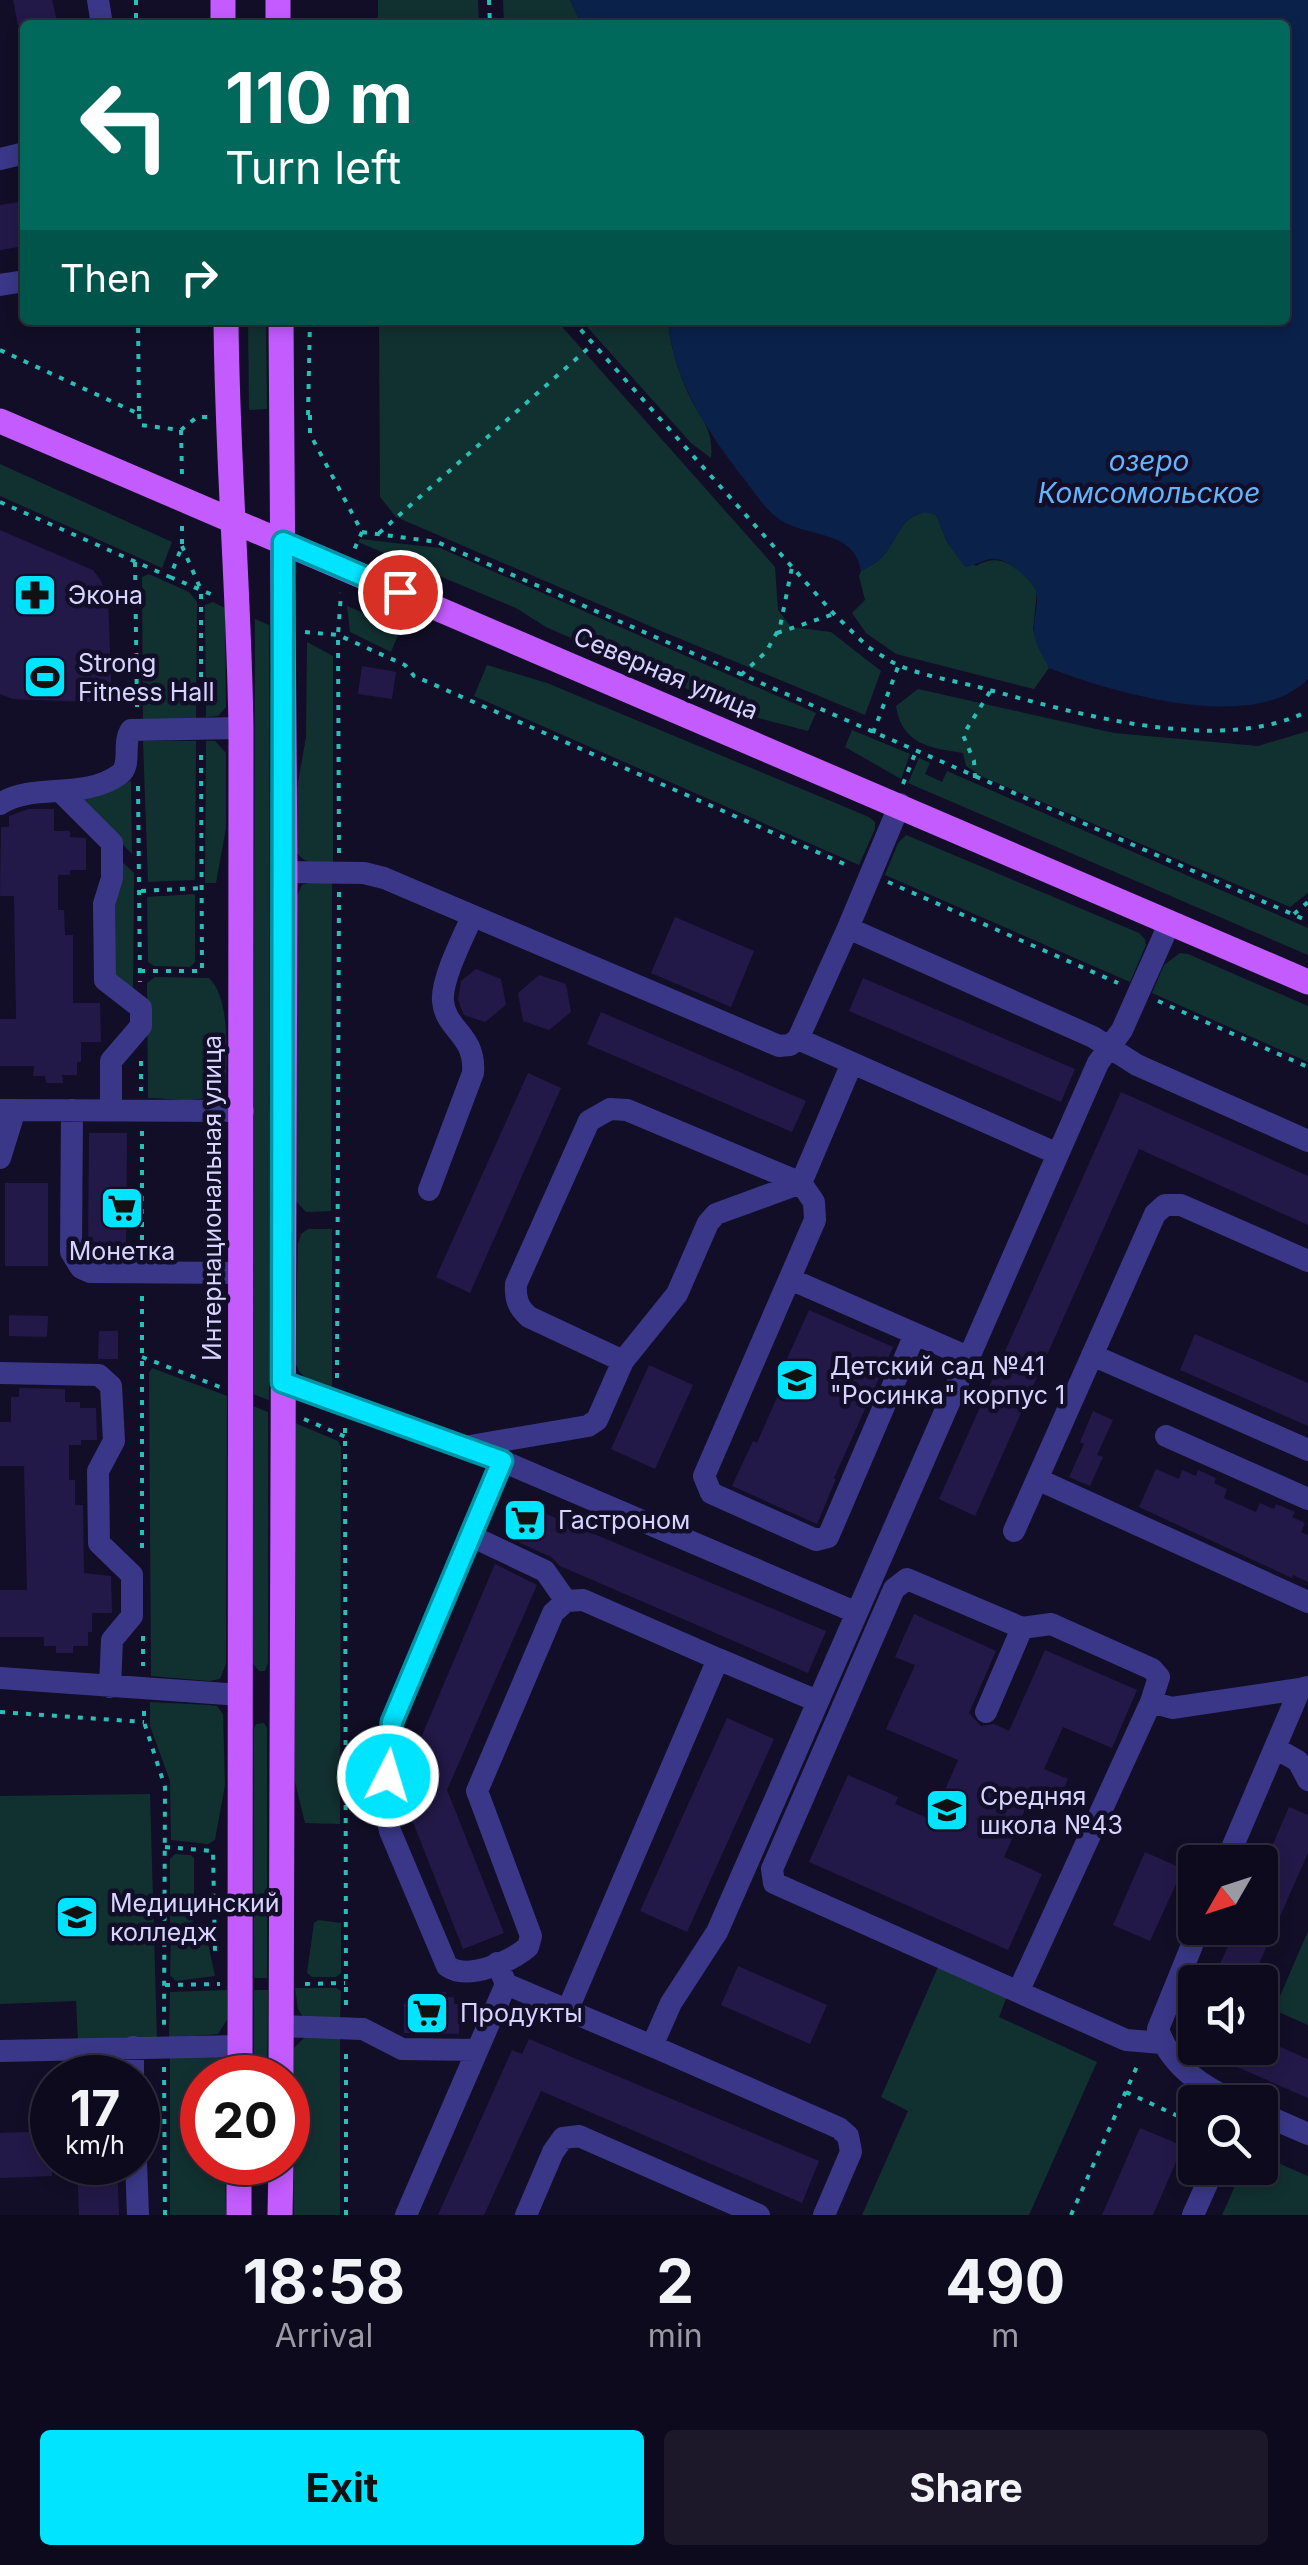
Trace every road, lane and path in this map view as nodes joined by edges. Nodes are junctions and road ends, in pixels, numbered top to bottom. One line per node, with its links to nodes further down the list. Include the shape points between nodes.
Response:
1 (138, 325): 6 (path, via 139,414)
2 (226, 325): 12 (main road, Интернациональная улица)
3 (281, 325): 15 (main road)
4 (576, 325): 5 (path)
5 (593, 344): 14 (path); 17 (path)
6 (0, 350)
7 (310, 415): 13 (path, via 310,434)
8 (0, 421): 10 (main road, Северная улица)
9 (181, 430): 10 (path)
10 (182, 498): 12 (main road, Северная улица); 16 (path)
11 (0, 502): 16 (path, via 170,577)
12 (234, 521): 15 (main road, Северная улица); 27 (main road, Интернациональная улица)
13 (362, 532): 14 (path); 18 (path)
14 (379, 534): 23 (path, via 437,542)
15 (283, 542): 18 (main road, Северная улица); 34 (main road)
16 (182, 546): 26 (path, via 201,590)
17 (792, 567): 19 (path); 20 (path)
18 (347, 569): 21 (path); 32 (main road, Северная улица)
19 (834, 614): 20 (path); 22 (path)
20 (777, 632): 23 (path)
21 (338, 636): 35 (path); 36 (path, via 405,664 414,676)
22 (898, 666): 24 (path); 28 (path)
23 (741, 675): 28 (path)
24 (991, 690): 25 (path, via 1197,731 1260,728); 30 (path, via 963,735)
25 (1308, 711)
26 (201, 728): 27 (lane); 31 (lane, via 131,730 121,774); 37 (path)
27 (241, 728): 55 (main road, Интернациональная улица)
28 (873, 732): 29 (path)
29 (916, 751): 30 (path); 32 (path)
30 (975, 778): 40 (path)
31 (62, 793): 33 (lane, via 16,796); 54 (lane, via 112,842 104,904 106,980 140,1008 141,1026 111,1060)
32 (896, 803): 36 (lane); 43 (main road, Северная улица)
33 (0, 804)
34 (285, 872): 35 (lane); 69 (main road)
35 (339, 873): 41 (lane, via 372,874); 70 (path)
36 (870, 875): 44 (lane); 47 (path)
37 (201, 888): 38 (path); 45 (path, via 202,971)
38 (140, 891)
39 (1308, 902): 40 (path)
40 (1294, 914): 42 (path)
41 (472, 917): 48 (lane, via 779,1046); 60 (lane, via 442,998 474,1058 473,1074)
42 (1308, 921)
43 (1170, 922): 46 (main road, Северная улица); 47 (lane)
44 (848, 928): 48 (lane); 49 (lane)
45 (140, 972)
46 (1308, 982)
47 (1139, 992): 49 (lane); 51 (path)
48 (798, 1040): 50 (lane)
49 (1109, 1047): 56 (lane, via 1137,1066); 57 (lane)
50 (852, 1064): 57 (lane); 59 (lane)
51 (1308, 1067)
52 (8, 1110): 53 (lane); 58 (lane)
53 (72, 1110): 54 (lane); 62 (lane, via 71,1252 81,1268)
54 (111, 1110): 55 (lane)
55 (243, 1111): 62 (main road, Интернациональная улица)
56 (1308, 1141)
57 (1058, 1154): 66 (lane)
58 (0, 1158)
59 (801, 1183): 63 (lane, via 814,1202 814,1220); 67 (lane, via 716,1214 677,1294); 67 (lane, via 626,1110 610,1109 589,1121 516,1296 529,1317)
60 (429, 1190)
61 (1308, 1261): 65 (lane, via 1180,1204 1166,1205)
62 (242, 1272): 88 (main road, Интернациональная улица)
63 (790, 1279): 64 (lane); 64 (lane, via 704,1482 711,1493 816,1540 832,1532)
64 (916, 1334): 66 (lane)
65 (1092, 1355): 73 (lane); 75 (lane)
66 (968, 1358): 81 (lane)
67 (623, 1361): 72 (lane, via 598,1420 588,1426)
68 (0, 1373): 85 (lane, via 99,1374 112,1386 114,1441 98,1471 99,1543 132,1575 132,1616 112,1640)
69 (282, 1382): 70 (lane); 87 (main road)
70 (337, 1402): 72 (lane); 106 (path, via 337,1414 346,1420)
71 (1166, 1436): 76 (lane)
72 (466, 1447): 74 (lane)
73 (1308, 1450)
74 (502, 1461): 78 (lane); 81 (lane)
75 (1037, 1479): 77 (lane); 80 (lane)
76 (1308, 1500)
77 (1014, 1531)
78 (471, 1536): 79 (lane, via 545,1571); 102 (lane, via 392,1722 386,1812 447,1966 456,1973)
79 (566, 1601): 83 (lane, via 583,1600); 102 (lane, via 552,1613 479,1780 478,1801 531,1936)
80 (1308, 1602)
81 (855, 1612): 89 (lane)
82 (1022, 1628): 90 (lane, via 1051,1624 1152,1669 1159,1682); 92 (lane); 103 (lane, via 915,1581 901,1582 771,1878)
83 (718, 1659): 89 (lane); 104 (lane)
84 (0, 1678): 85 (lane)
85 (110, 1686): 88 (lane)
86 (1304, 1688): 90 (lane, via 1172,1708); 94 (lane)
87 (282, 1694): 88 (main road); 105 (main road)
88 (240, 1695): 108 (main road, Интернациональная улица)
89 (817, 1702): 109 (lane, via 718,1932 671,2003)
90 (1151, 1702): 103 (lane)
91 (0, 1712): 93 (path)
92 (986, 1712)
93 (144, 1722)
94 (1276, 1748): 95 (lane, via 1298,1761); 96 (lane)
95 (1308, 1780)
96 (1233, 1845)
97 (165, 1846): 98 (path, via 214,1851)
98 (214, 1931): 99 (path); 101 (path)
99 (166, 1932)
100 (1192, 1945): 107 (lane, via 1160,2019)
101 (215, 1950)
102 (502, 1973): 104 (lane); 111 (lane)
103 (1019, 1990): 107 (lane, via 1126,2040)
104 (568, 2009): 109 (lane)
105 (281, 2026): 106 (lane); 115 (main road)
106 (346, 2028): 111 (lane, via 363,2029 402,2049); 130 (path)
107 (1162, 2043): 117 (lane)
108 (240, 2046): 110 (lane); 114 (main road, Интернациональная улица)
109 (652, 2046): 134 (lane, via 848,2136 851,2152)
110 (132, 2047): 112 (lane); 113 (lane)
111 (477, 2050): 131 (lane)
112 (0, 2051)
113 (133, 2055)
114 (240, 2055)
115 (281, 2055)
116 (1140, 2058): 118 (path)
117 (1203, 2085)
118 (1126, 2092): 119 (path); 135 (path)
119 (1178, 2116)
120 (1278, 2121): 121 (lane)
121 (1308, 2134)
122 (137, 2185): 127 (lane)
123 (240, 2185): 128 (main road)
124 (280, 2185): 129 (main road)
125 (1207, 2185): 136 (lane)
126 (707, 2204): 132 (lane, via 579,2136 563,2138 553,2152); 133 (lane)
127 (138, 2215)
128 (239, 2215)
129 (280, 2215)
130 (346, 2215)
131 (406, 2215)
132 (526, 2215)
133 (760, 2215)
134 (824, 2215)
135 (1071, 2215)
136 (1194, 2215)

